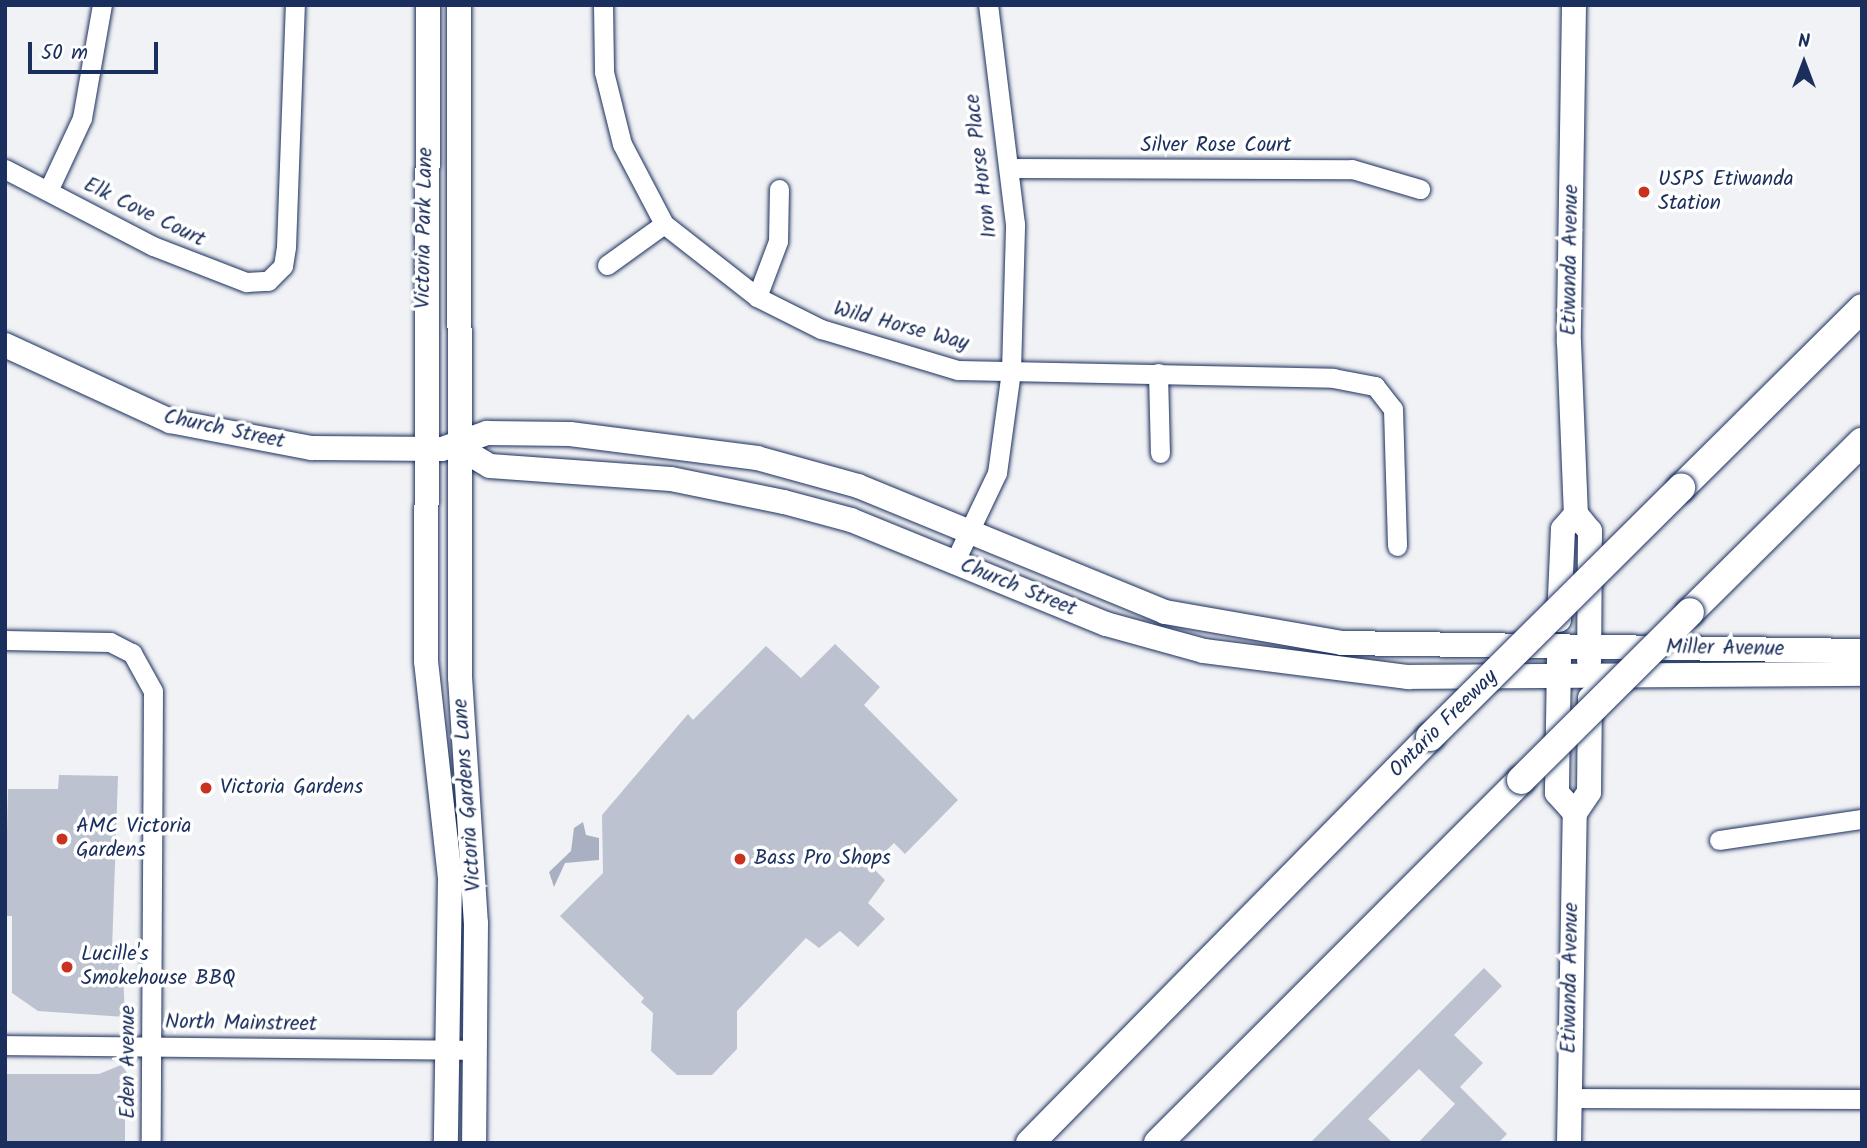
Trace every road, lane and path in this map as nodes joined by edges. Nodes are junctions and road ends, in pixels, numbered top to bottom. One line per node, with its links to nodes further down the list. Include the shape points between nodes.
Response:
1 (102, 5): 12 (street, via 82,118)
2 (295, 5): 12 (street, Elk Cove Court, via 286,247 283,266 268,281 246,282 214,272)
3 (428, 5): 22 (main road, Victoria Park Lane)
4 (459, 5): 21 (main road, Victoria Park Lane)
5 (603, 5): 13 (street, Wild Horse Way, via 604,72 622,144)
6 (988, 5): 8 (street, Iron Horse Place)
7 (1574, 5): 24 (main road, Etiwanda Avenue, via 1569,342)
8 (1009, 168): 11 (street, Silver Rose Court, via 1352,169); 18 (street, Iron Horse Place, via 1015,224)
9 (5, 169): 12 (street, Elk Cove Court)
10 (779, 189): 15 (street, via 778,241)
11 (1420, 189)
12 (48, 191)
13 (664, 224): 14 (street); 15 (street, Wild Horse Way)
14 (607, 265)
15 (757, 298): 18 (street, Wild Horse Way, via 821,329 958,370)
16 (1862, 308): 47 (highway, Ontario Freeway, bridge)
17 (5, 345): 22 (main road, Church Street, via 113,400 193,427 312,448)
18 (1011, 372): 19 (street, Wild Horse Way); 25 (street, Iron Horse Place, via 997,473)
19 (1158, 373): 23 (street); 26 (street, Wild Horse Way, via 1360,380 1387,393 1394,424)
20 (1862, 442): 48 (highway, bridge)
21 (458, 447): 22 (main road, Church Street); 25 (main road, Church Street, via 504,433 698,446 858,486); 27 (main road, Church Street, via 490,466 732,489 851,520); 41 (main road, Victoria Gardens Lane, via 460,677 477,923)
22 (426, 450): 40 (main road, Victoria Gardens Lane, via 426,661 450,877)
23 (1160, 453)
24 (1576, 514): 29 (main road, Etiwanda Avenue, via 1563,530); 30 (main road, Etiwanda Avenue, via 1590,531)
25 (969, 532): 27 (street, Iron Horse Place); 29 (main road, Church Street, via 1116,595 1203,619 1342,643)
26 (1397, 546)
27 (954, 563): 33 (main road, Church Street, via 1106,624 1204,650 1408,677)
28 (5, 640): 39 (street, Eden Avenue, via 110,642 132,653 153,691)
29 (1559, 646): 30 (main road, Church Street); 33 (main road, Etiwanda Avenue)
30 (1589, 647): 31 (main road, Miller Avenue); 34 (main road, Etiwanda Avenue)
31 (1862, 651)
32 (1862, 674): 34 (main road, Miller Avenue)
33 (1559, 676): 34 (main road, Church Street); 35 (main road, Etiwanda Avenue, via 1557,793)
34 (1589, 677): 35 (main road, Etiwanda Avenue, via 1589,792)
35 (1575, 813): 42 (main road, Etiwanda Avenue)
36 (1862, 819): 37 (street)
37 (1719, 840)
38 (5, 1045): 39 (street, North Mainstreet)
39 (152, 1046): 40 (street, North Mainstreet); 44 (street, Eden Avenue)
40 (447, 1049): 41 (street, North Mainstreet); 45 (main road, Victoria Gardens Lane)
41 (476, 1049): 46 (main road, Victoria Gardens Lane)
42 (1569, 1098): 43 (street); 49 (main road, Etiwanda Avenue)
43 (1862, 1099)
44 (152, 1143)
45 (446, 1143)
46 (474, 1143)
47 (1030, 1143)
48 (1158, 1143)
49 (1569, 1143)

